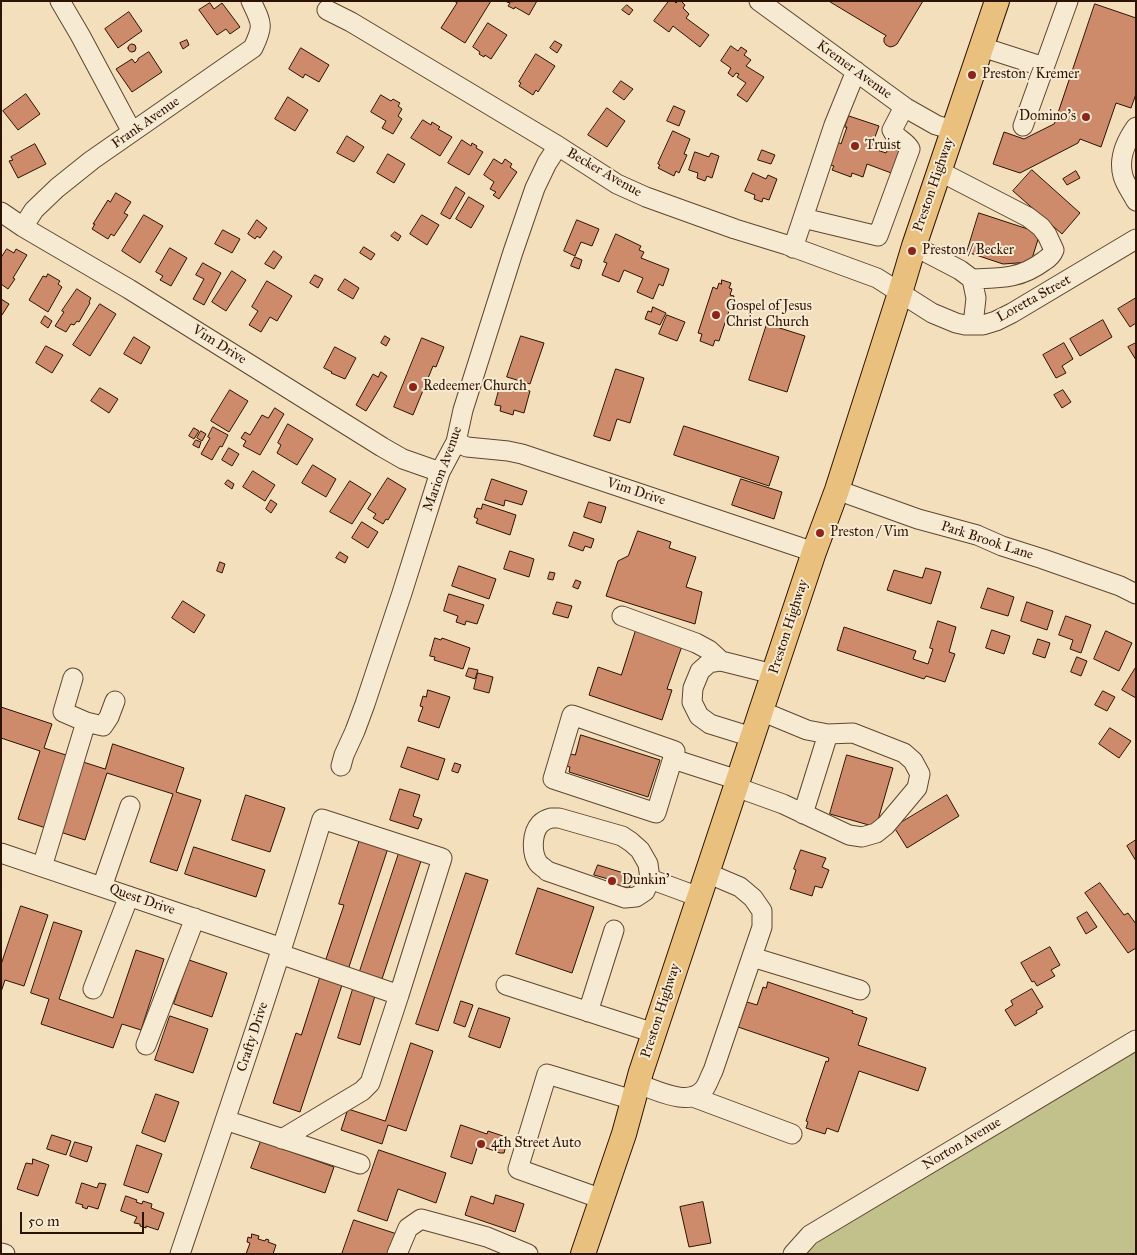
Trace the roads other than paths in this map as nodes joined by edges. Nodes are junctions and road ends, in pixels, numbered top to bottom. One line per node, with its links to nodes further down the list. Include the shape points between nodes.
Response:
1 (60, 1): 14 (street)
2 (251, 1): 14 (street, Frank Avenue, via 261,27 253,48)
3 (759, 1): 9 (street, Kremer Avenue)
4 (997, 1): 7 (main road, Preston Highway)
5 (1068, 1): 8 (street)
6 (327, 10): 15 (street, Becker Avenue)
7 (982, 47): 8 (street); 13 (main road, Preston Highway)
8 (1044, 67): 11 (street)
9 (856, 72): 10 (street, Kremer Avenue); 19 (street, via 834,125)
10 (904, 107): 13 (street, Kremer Avenue, via 936,125); 19 (street, via 892,130 910,149 878,236)
11 (1023, 126)
12 (1136, 127): 17 (street, via 1123,149 1122,163 1123,176)
13 (953, 130): 16 (main road, Preston Highway)
14 (132, 132): 20 (street, Frank Avenue, via 57,188 34,210)
15 (558, 146): 23 (street, Becker Avenue, via 617,184 646,197); 29 (street, Marion Avenue, via 535,188 466,401)
16 (939, 171): 22 (main road, Preston Highway); 24 (street, via 1028,217 1041,227 1051,242)
17 (1136, 201)
18 (1, 212): 20 (street, Vim Drive)
19 (803, 218): 23 (street)
20 (23, 227): 30 (street, Vim Drive, via 129,289 382,447 403,459)
21 (1136, 239): 26 (street, Loretta Street)
22 (914, 246): 25 (street, via 960,270); 27 (main road, Preston Highway)
23 (793, 248): 27 (street, Becker Avenue, via 877,278)
24 (1052, 255): 25 (street, via 1023,274); 26 (street)
25 (972, 280): 28 (street, via 976,298)
26 (1066, 281): 28 (street, Loretta Street, via 996,321)
27 (900, 293): 28 (street, Loretta Street, via 932,313 956,323); 31 (main road, Preston Highway)
28 (973, 325)
29 (456, 442): 30 (street, Marion Avenue); 32 (street, Vim Drive, via 467,447 522,454)
30 (440, 472): 44 (street, Marion Avenue, via 365,704)
31 (837, 490): 32 (main road, Preston Highway); 33 (street, Park Brook Lane, via 918,519 977,535)
32 (814, 552): 36 (main road, Preston Highway)
33 (1136, 594)
34 (622, 616): 35 (street, via 696,643)
35 (721, 660): 36 (street); 42 (street, via 700,670 692,702 699,716 710,724)
36 (773, 674): 39 (main road, Preston Highway)
37 (74, 678): 40 (street, via 63,712)
38 (114, 701): 40 (street, via 103,726)
39 (761, 711): 41 (street, via 807,730); 42 (main road, Preston Highway)
40 (86, 722): 49 (street)
41 (828, 734): 47 (street); 47 (street, via 853,733 904,753 920,774 917,788 876,833 862,837 849,835)
42 (752, 737): 45 (main road, Preston Highway)
43 (673, 759): 43 (street, via 675,751 572,715 553,779 656,813); 45 (street)
44 (341, 766)
45 (737, 784): 47 (street); 50 (main road, Preston Highway)
46 (130, 806): 52 (street)
47 (803, 814)
48 (2, 856): 49 (street, Quest Drive)
49 (42, 867): 52 (street, Quest Drive)
50 (707, 873): 54 (main road, Preston Highway); 58 (street, via 740,887 762,911 762,927)
51 (650, 879): 51 (street, via 648,864 640,850 622,836 559,818 541,822 536,831 534,852 547,871 625,898 636,897 645,891); 54 (street)
52 (102, 887): 53 (street, Quest Drive)
53 (129, 896): 55 (street, Quest Drive); 60 (street)
54 (699, 897): 64 (main road, Preston Highway)
55 (195, 918): 57 (street, Quest Drive); 66 (street)
56 (614, 930): 63 (street)
57 (281, 951): 62 (street, Quest Drive); 62 (street, Crafty Drive, via 322,819 442,858); 69 (street, Crafty Drive)
58 (752, 956): 61 (street); 68 (street, via 713,1071 704,1089)
59 (506, 985): 63 (street)
60 (93, 989)
61 (860, 990)
62 (399, 995): 71 (street, via 370,1083)
63 (588, 1012): 64 (street)
64 (654, 1033): 67 (main road, Preston Highway)
65 (1136, 1040): 80 (street, Norton Avenue, via 810,1235)
66 (146, 1045)
67 (635, 1092): 68 (street); 73 (main road, Preston Highway); 73 (street, via 547,1074 518,1169)
68 (693, 1097): 70 (street)
69 (225, 1120): 71 (street); 76 (street, Crafty Drive)
70 (792, 1134)
71 (282, 1139): 72 (street)
72 (360, 1164)
73 (602, 1199): 79 (main road, Preston Highway)
74 (1, 1252): 75 (street)
75 (5, 1254)
76 (180, 1254)
77 (397, 1254): 78 (street, via 408,1228 421,1219 487,1237)
78 (528, 1254)
79 (584, 1254)
80 (793, 1254)

